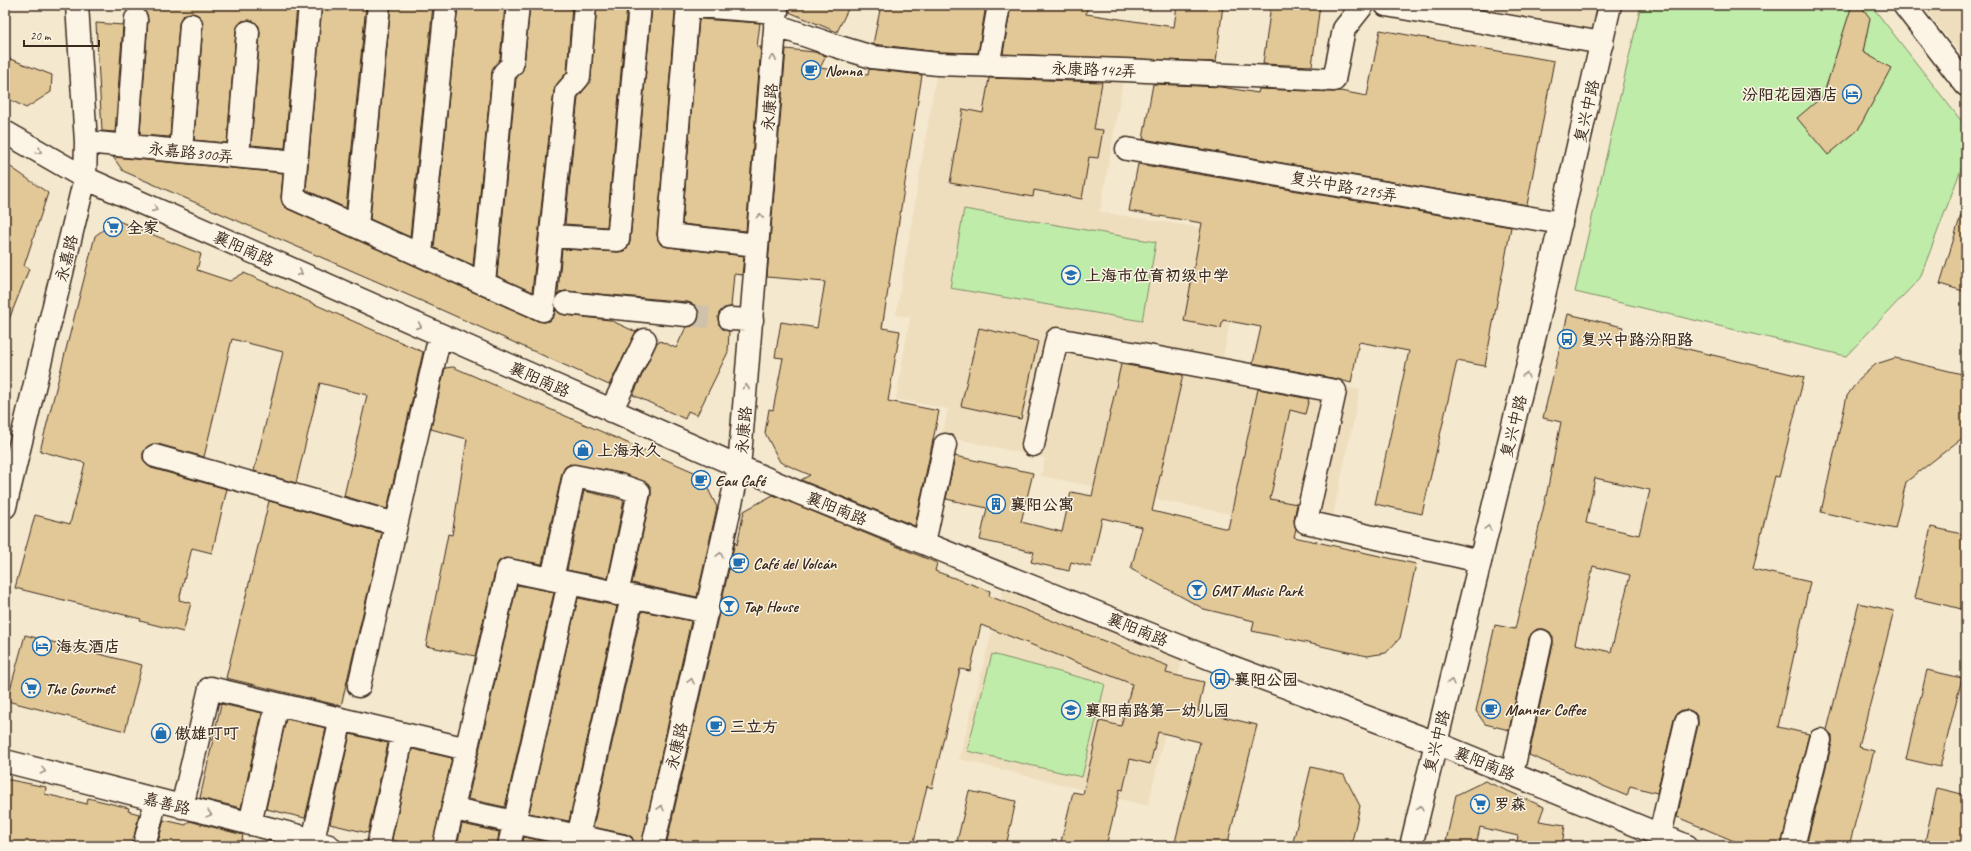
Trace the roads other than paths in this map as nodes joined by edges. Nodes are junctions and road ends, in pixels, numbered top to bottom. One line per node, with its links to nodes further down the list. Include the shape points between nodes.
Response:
1 (77, 5): 22 (street, 永嘉路)
2 (310, 5): 27 (street)
3 (379, 5): 30 (street)
4 (446, 5): 33 (street)
5 (518, 5): 34 (street, via 512,65 504,73)
6 (585, 5): 31 (street, via 579,77 566,92)
7 (640, 5): 31 (street, via 618,240)
8 (687, 5): 14 (street, 永康路142弄); 32 (street, via 669,235)
9 (999, 5): 19 (street)
10 (1363, 5): 19 (street, 永康路142弄, via 1344,29 1334,80)
11 (1386, 5): 18 (street)
12 (1610, 5): 18 (street, 复兴中路)
13 (1904, 5): 20 (street)
14 (776, 14): 19 (street, 永康路142弄, via 836,46 872,56 938,64); 32 (street, 永康路, one-way to 14)
15 (136, 19): 23 (street)
16 (191, 25): 25 (street)
17 (248, 32): 26 (street)
18 (1602, 43): 29 (street, 复兴中路)
19 (988, 66)
20 (1966, 85)
21 (5, 132): 28 (street, 襄阳南路, one-way to 28)
22 (86, 142): 23 (street, 永嘉路300弄); 28 (street, 永嘉路)
23 (127, 146): 25 (street, 永嘉路300弄)
24 (1127, 149): 29 (street, 复兴中路1295弄)
25 (181, 151): 26 (street, 永嘉路300弄)
26 (238, 156): 27 (street, 永嘉路300弄)
27 (296, 162): 30 (street, via 293,198)
28 (86, 178): 39 (street, 襄阳南路, one-way to 39); 46 (street, 永嘉路)
29 (1561, 223): 49 (street, 复兴中路, one-way to 29)
30 (357, 226): 33 (street)
31 (551, 236): 34 (street, via 543,310)
32 (758, 245): 38 (street, 永康路)
33 (421, 254): 34 (street)
34 (484, 283)
35 (566, 303): 36 (street)
36 (687, 315)
37 (730, 319): 38 (street)
38 (752, 320): 45 (street, 永康路, one-way to 38)
39 (440, 335): 41 (street, 襄阳南路); 47 (street)
40 (645, 340): 41 (street)
41 (611, 411): 45 (street, 襄阳南路)
42 (945, 445): 48 (street)
43 (1033, 445): 49 (street, via 1057,338 1336,392 1306,522)
44 (155, 456): 47 (street)
45 (739, 468): 48 (street, 襄阳南路); 52 (street, 永康路, one-way to 45)
46 (5, 507)
47 (396, 524): 54 (street)
48 (924, 543): 60 (street, 襄阳南路, via 1224,664)
49 (1480, 561): 60 (street, 复兴中路, one-way to 49)
50 (560, 581): 51 (street); 51 (street, via 574,476 619,485 639,492); 61 (street, via 508,570); 67 (street)
51 (624, 595): 52 (street); 70 (street)
52 (707, 612): 77 (street, 永康路, one-way to 52)
53 (1541, 641): 63 (street)
54 (359, 686)
55 (277, 704): 56 (street); 65 (street, via 210,688); 68 (street)
56 (341, 719): 58 (street); 71 (street)
57 (1686, 722): 69 (street)
58 (403, 734): 61 (street); 73 (street)
59 (1820, 740): 80 (street)
60 (1436, 743): 63 (street, 襄阳南路); 78 (street, 复兴中路, one-way to 60)
61 (467, 749): 66 (street)
62 (5, 761): 64 (street, 嘉善路, one-way to 64)
63 (1512, 774): 69 (street, 襄阳南路)
64 (156, 800): 65 (street, 嘉善路); 72 (street)
65 (182, 807): 68 (street, 嘉善路, one-way to 68)
66 (454, 809): 67 (street); 74 (street)
67 (515, 822): 70 (street); 75 (street)
68 (250, 824): 71 (street, 嘉善路)
69 (1660, 835): 79 (street, 襄阳南路)
70 (578, 841): 76 (street)
71 (321, 843)
72 (144, 846)
73 (378, 846)
74 (444, 846)
75 (509, 846)
76 (623, 846)
77 (652, 846)
78 (1411, 846)
79 (1687, 846)
80 (1793, 846)

